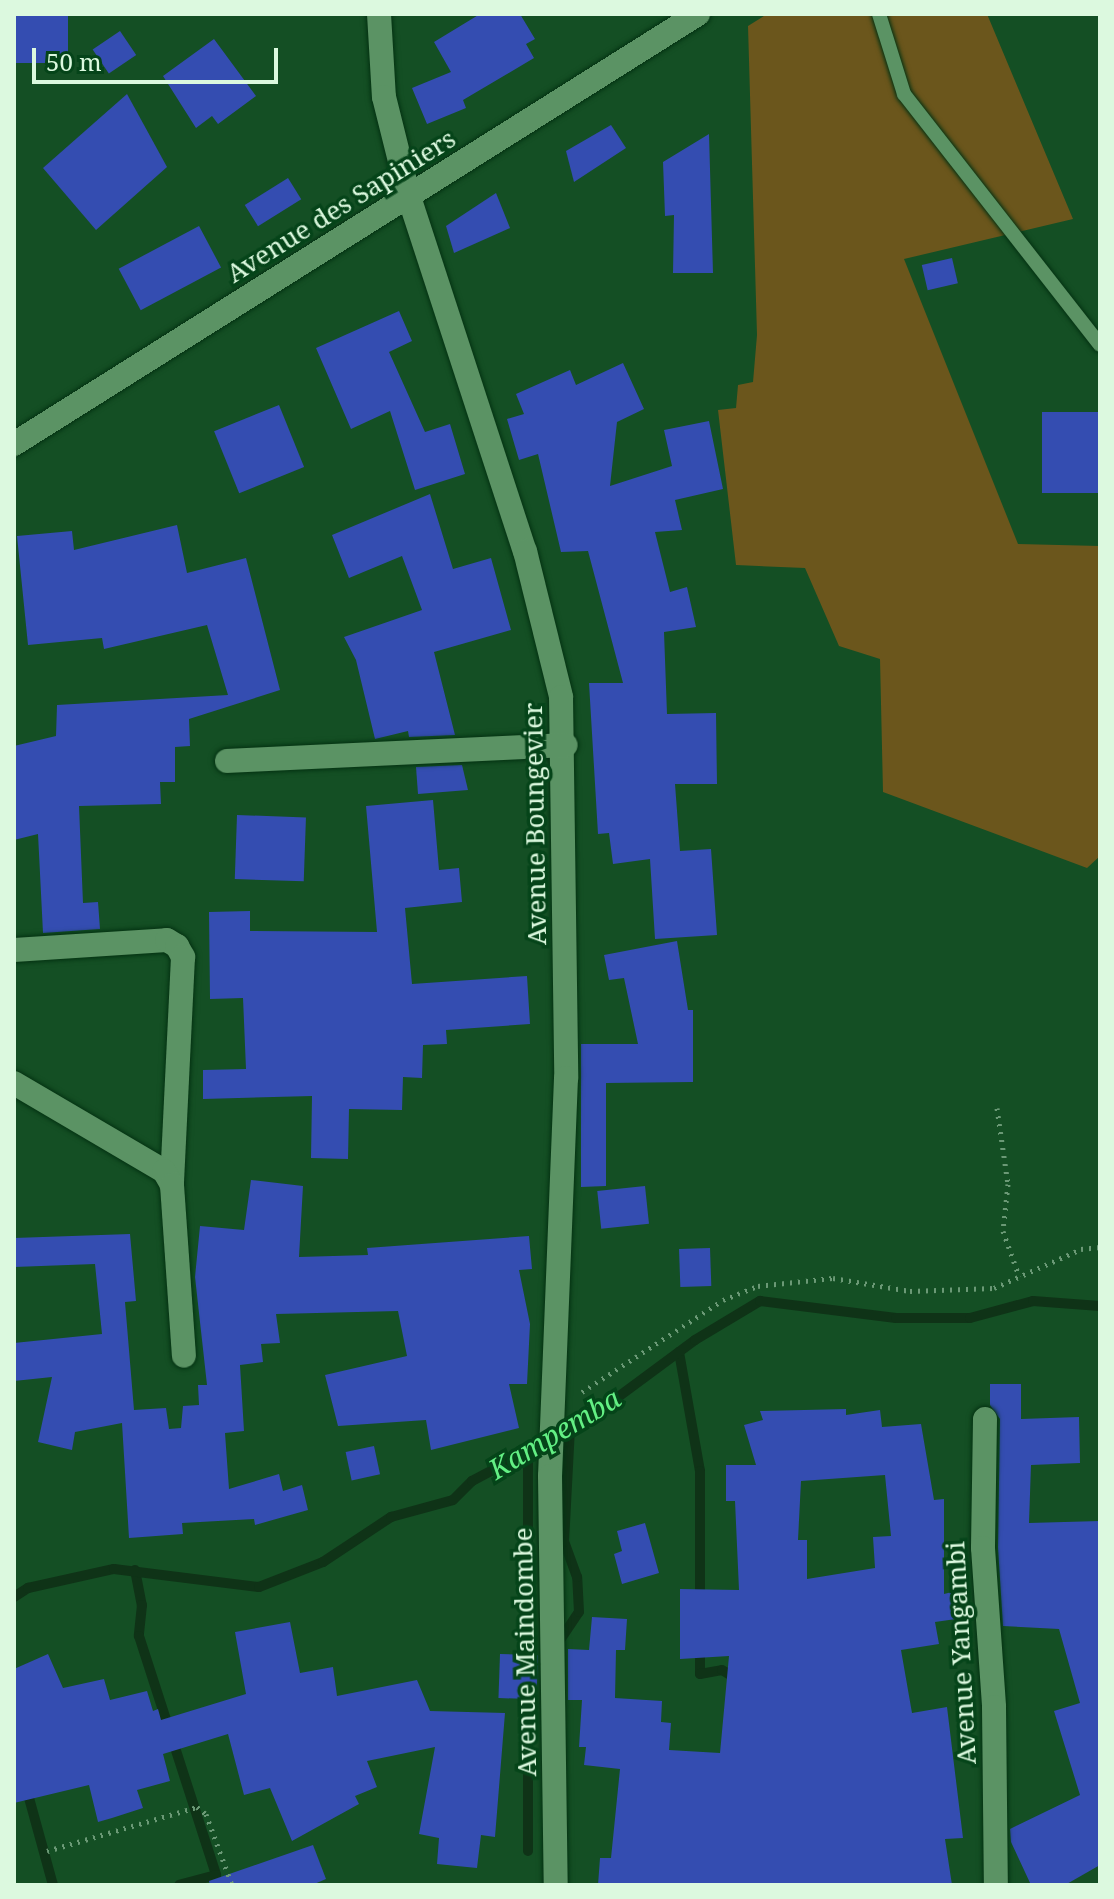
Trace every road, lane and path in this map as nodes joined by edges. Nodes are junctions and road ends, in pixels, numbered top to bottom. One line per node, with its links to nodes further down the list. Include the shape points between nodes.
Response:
1 (379, 14): 4 (street, Avenue Boungevier, via 384,97)
2 (698, 14): 4 (street, Avenue des Sapiniers)
3 (879, 14): 5 (lane, via 904,94)
4 (409, 197): 6 (street, Avenue des Sapiniers); 7 (street, Avenue Boungevier, via 525,551 559,685)
5 (1100, 345)
6 (14, 444)
7 (566, 745): 8 (street); 16 (street, Avenue Boungevier, via 566,1078)
8 (227, 761)
9 (14, 950): 12 (street, via 167,940 177,946 183,957)
10 (14, 1083): 12 (street, via 147,1159)
11 (997, 1108): 14 (path, via 1008,1184 1003,1231)
12 (172, 1185): 15 (street)
13 (1100, 1247): 14 (path, via 1081,1249)
14 (1019, 1276): 16 (path, via 994,1288 961,1291 910,1291 833,1278 758,1286 723,1300)
15 (184, 1356)
16 (552, 1412): 20 (street, Avenue Maindombe)
17 (985, 1419): 21 (street, Avenue Yangambi, via 983,1548 994,1707)
18 (47, 1851): 19 (path, via 184,1806 197,1807 206,1814)
19 (232, 1885)
20 (556, 1885)
21 (996, 1885)

